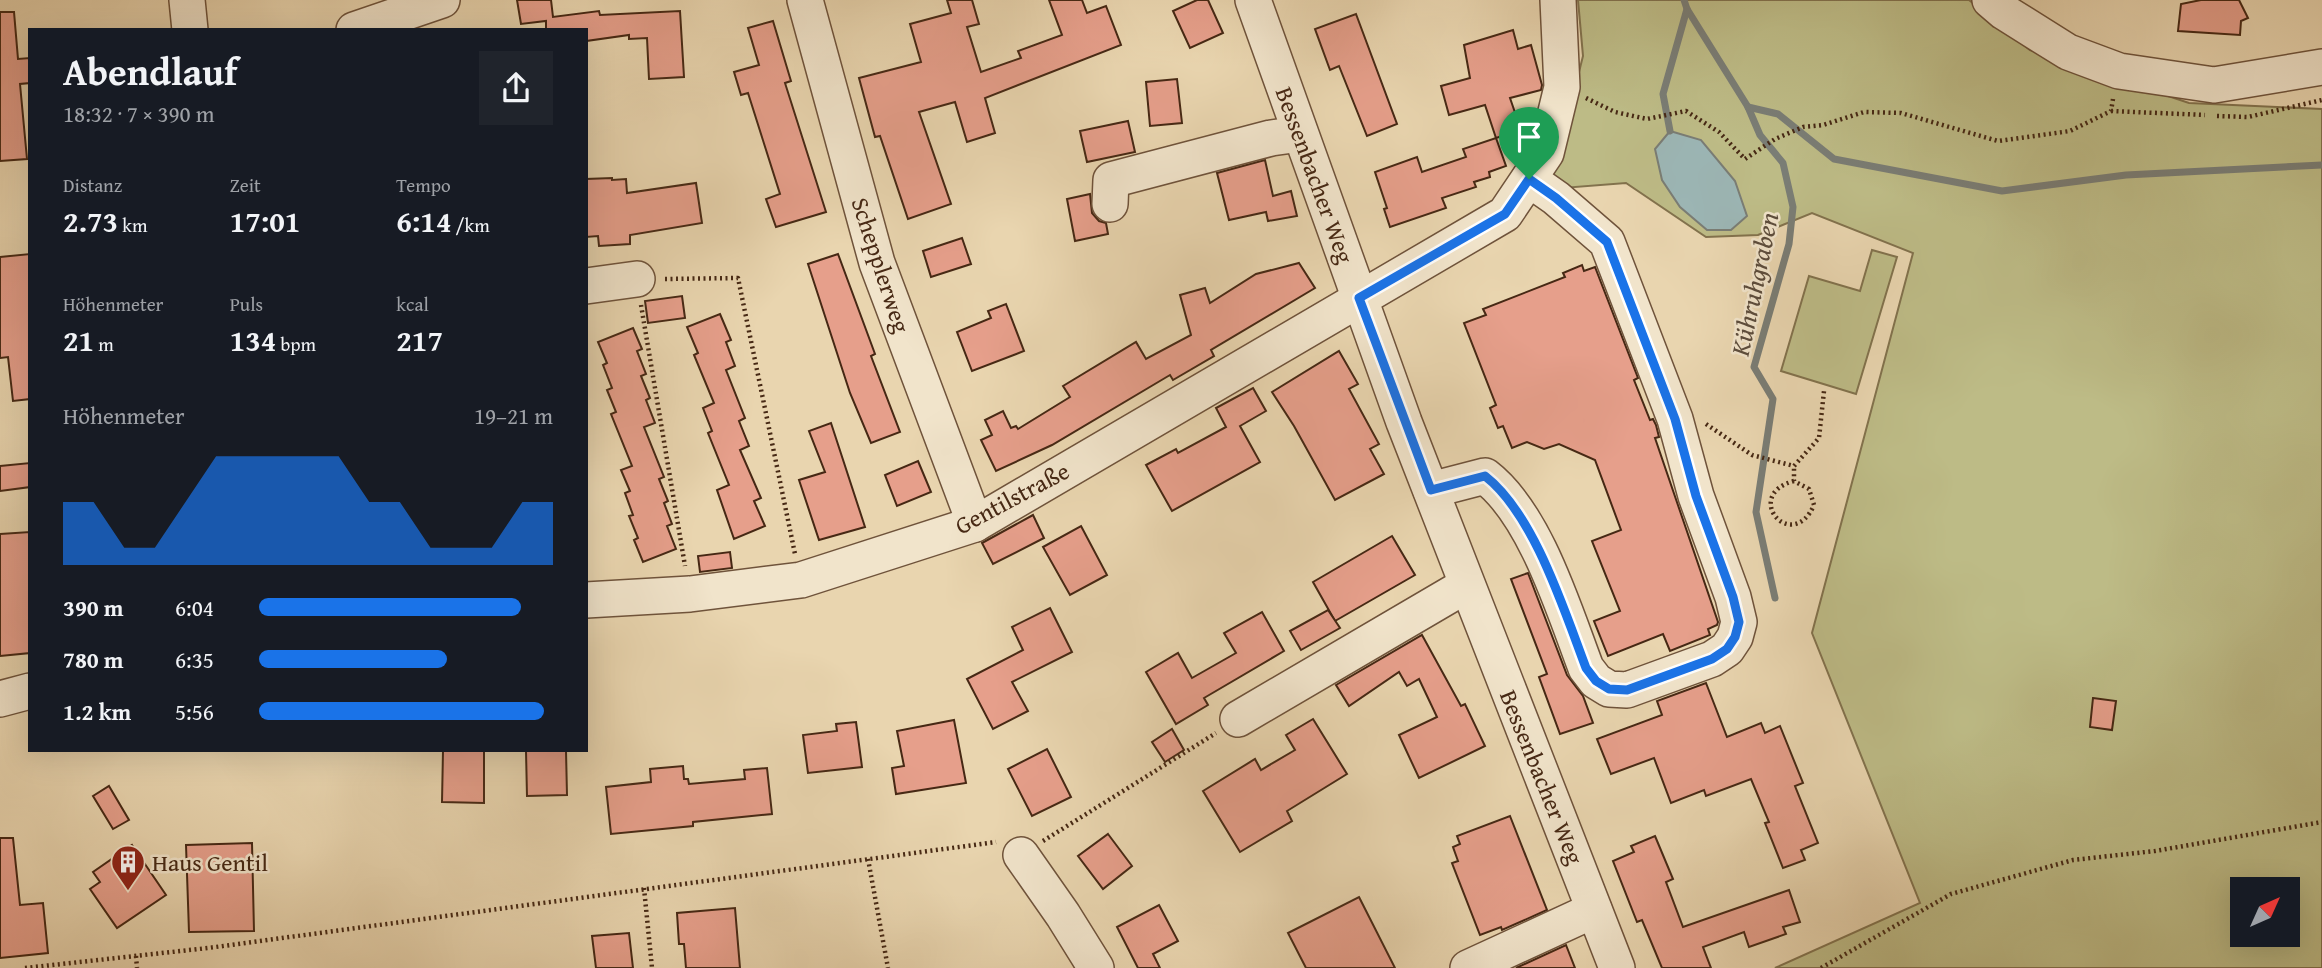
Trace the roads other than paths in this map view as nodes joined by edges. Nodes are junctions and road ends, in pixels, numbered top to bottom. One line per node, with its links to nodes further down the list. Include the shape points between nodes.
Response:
1 (187, 0): 7 (street)
2 (442, 0): 8 (street)
3 (805, 0): 17 (street, Schepplerweg, via 877,263)
4 (1253, 0): 10 (street, Bessenbacher Weg)
5 (1558, 0): 11 (street, Gentilstraße, via 1562,87 1546,153)
6 (1990, 0): 9 (street, via 2068,52 2119,71 2214,85)
7 (190, 28)
8 (360, 28)
9 (2322, 67)
10 (1300, 134): 12 (street, via 1111,180); 15 (street, Bessenbacher Weg)
11 (1529, 179): 15 (street, Gentilstraße, via 1505,214); 16 (street, via 1607,242 1675,419 1696,496 1733,597 1739,622 1735,637 1712,659 1627,690 1609,689 1586,668 1546,565 1498,486 1485,476)
12 (1110, 204)
13 (588, 286): 14 (street)
14 (639, 293)
15 (1359, 298): 16 (street, Bessenbacher Weg); 17 (street, Gentilstraße)
16 (1431, 490): 18 (street, Bessenbacher Weg)
17 (975, 524): 19 (street, Gentilstraße, via 800,580 690,594)
18 (1465, 586): 22 (street); 24 (street, Bessenbacher Weg)
19 (588, 600)
20 (28, 692): 21 (street)
21 (0, 699)
22 (1238, 719)
23 (1021, 855): 25 (street)
24 (1594, 909): 26 (street); 27 (street, Bessenbacher Weg)
25 (1096, 968)
26 (1468, 968)
27 (1617, 968)

